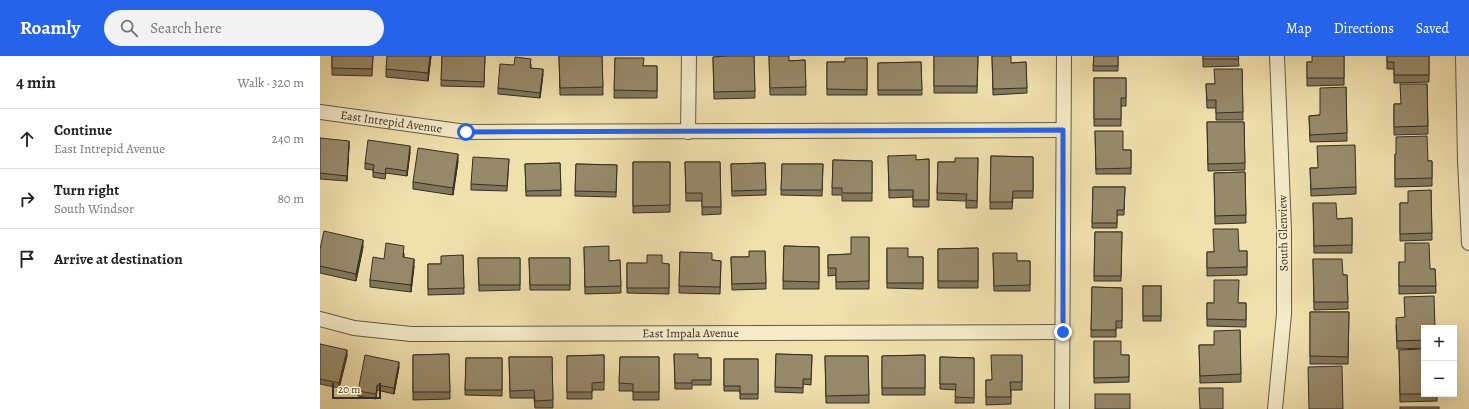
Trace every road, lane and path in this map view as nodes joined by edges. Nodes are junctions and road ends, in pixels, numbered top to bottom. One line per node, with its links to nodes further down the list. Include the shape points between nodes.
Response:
1 (689, 56): 7 (street)
2 (1064, 56): 6 (street)
3 (1277, 56): 13 (street, South Glenview, via 1284,230 1284,314)
4 (1463, 56): 8 (street)
5 (320, 112): 7 (street, East Intrepid Avenue, via 466,132)
6 (1063, 130): 7 (street, East Intrepid Avenue); 11 (street)
7 (688, 132)
8 (1467, 160): 9 (street)
9 (1469, 243)
10 (320, 319): 11 (street, East Impala Avenue, via 354,328 411,334)
11 (1063, 332): 12 (street)
12 (1062, 409)
13 (1275, 409)

